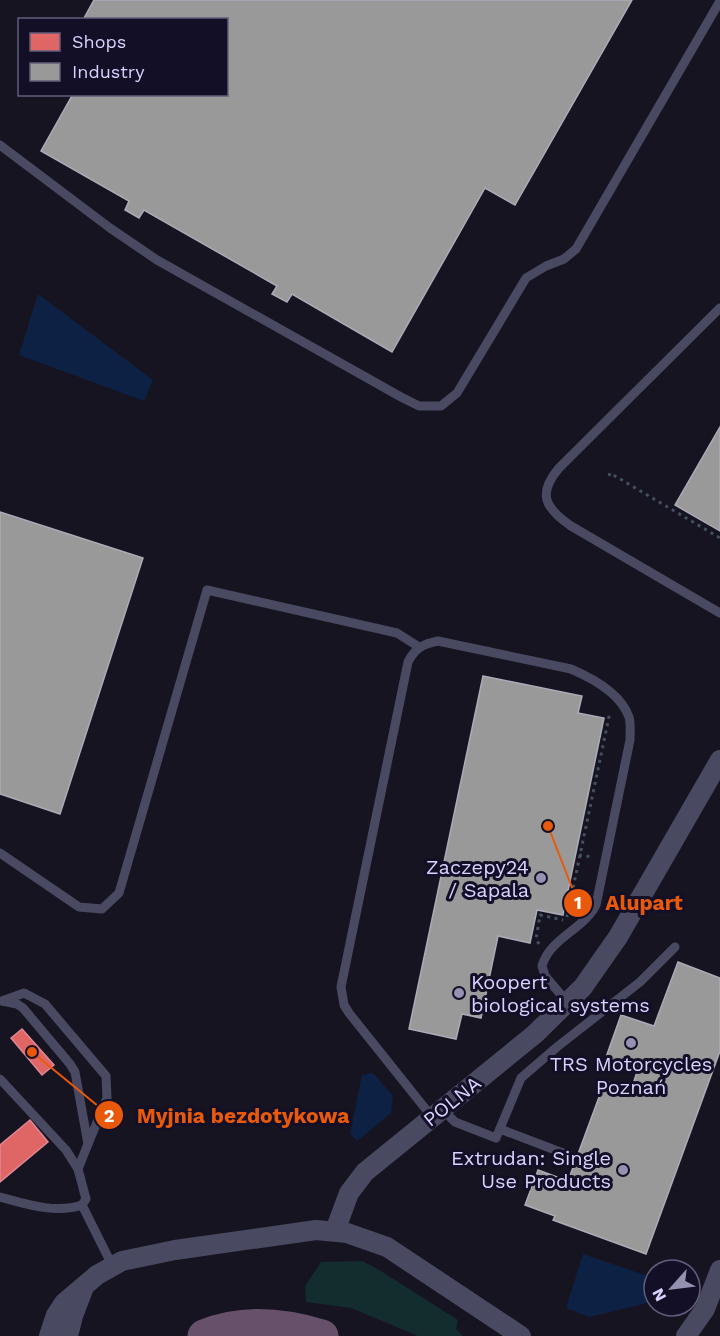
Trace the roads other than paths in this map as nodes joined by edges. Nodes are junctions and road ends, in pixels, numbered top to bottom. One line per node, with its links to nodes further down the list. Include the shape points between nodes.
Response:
1 (720, 1): 2 (lane, via 576,249 526,278 457,393 441,406 419,406 157,260)
2 (0, 146)
3 (720, 309): 4 (lane, via 559,468 548,482 546,496 552,511 571,526)
4 (720, 613)
5 (419, 647): 7 (lane, via 397,633 207,590 119,893 102,909 78,907); 10 (lane, via 438,641 572,669 620,701 629,718 630,740 597,905 543,962 542,970 548,981); 12 (lane, via 408,662 341,987 349,1013)
6 (720, 760): 10 (street, POLNA, via 618,937)
7 (0, 854)
8 (675, 948): 13 (lane, via 640,982 528,1071 517,1084)
9 (1, 1001): 14 (lane, via 22,1008 70,1064 77,1080); 14 (lane, via 24,993 45,1005 106,1076 107,1098)
10 (568, 1003): 12 (street, POLNA)
11 (0, 1079): 16 (lane, via 66,1150)
12 (437, 1113): 13 (lane, via 496,1138); 19 (street, POLNA, via 365,1172 349,1193)
13 (500, 1129): 15 (lane)
14 (88, 1144): 16 (lane)
15 (576, 1158)
16 (78, 1169): 18 (lane, via 86,1199)
17 (0, 1197): 18 (lane, via 57,1209)
18 (82, 1205): 20 (lane)
19 (335, 1231): 20 (street, via 276,1234 141,1256); 27 (street, via 387,1247)
20 (112, 1265): 22 (street)
21 (720, 1270): 28 (street, via 705,1309)
22 (85, 1285): 23 (street, via 60,1308); 24 (street)
23 (49, 1336)
24 (68, 1336)
25 (204, 1336): 26 (highway, via 250,1325)
26 (321, 1336)
27 (521, 1336)
28 (686, 1336)

